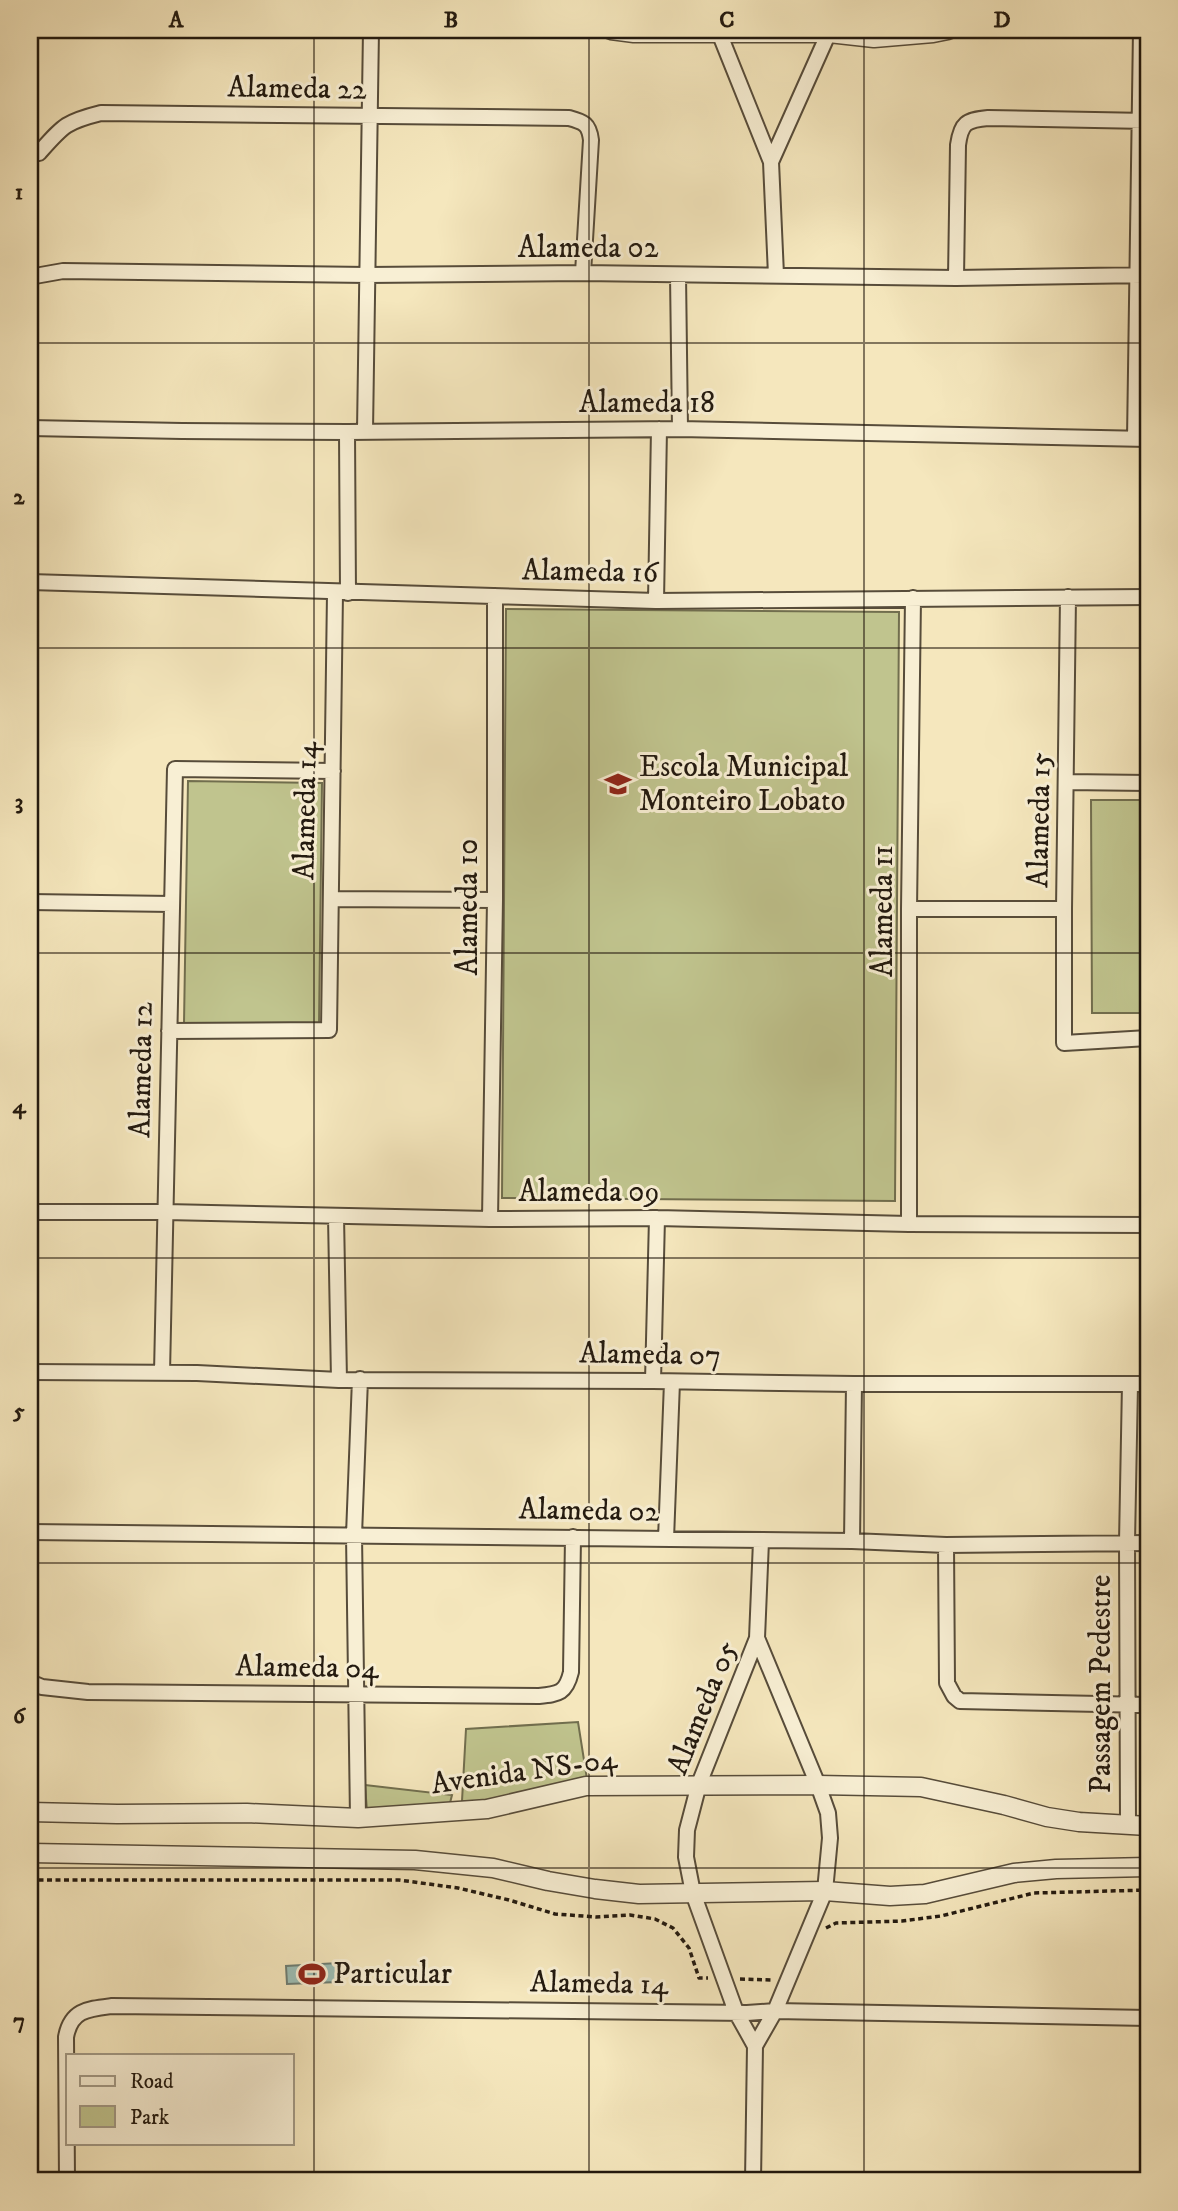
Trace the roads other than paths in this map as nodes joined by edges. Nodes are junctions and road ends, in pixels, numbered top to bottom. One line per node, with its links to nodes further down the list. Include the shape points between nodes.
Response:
1 (371, 30): 7 (street)
2 (611, 30): 5 (street)
3 (948, 30): 6 (street, via 874,38)
4 (1141, 30): 8 (street)
5 (718, 31): 6 (street); 10 (street)
6 (829, 32): 10 (street)
7 (371, 117): 9 (street, Alameda 22, via 100,113 75,119); 11 (street, Alameda 22, via 569,117 585,124 591,140); 12 (street)
8 (1144, 121): 15 (street); 16 (street, via 988,118 965,124 958,145)
9 (39, 153)
10 (771, 162): 14 (street)
11 (583, 273): 12 (street, Alameda 02); 13 (street, Alameda 02)
12 (367, 275): 17 (street, Alameda 02, via 63,271); 21 (street)
13 (678, 275): 14 (street, Alameda 02); 20 (street)
14 (776, 275): 16 (street, Alameda 02)
15 (1143, 275): 16 (street, Alameda 02); 23 (street)
16 (956, 278)
17 (30, 280)
18 (30, 428): 22 (street, Alameda 18)
19 (659, 429): 20 (street, Alameda 18); 21 (street, Alameda 18); 30 (street)
20 (680, 429): 23 (street, Alameda 18)
21 (365, 431): 22 (street, Alameda 18)
22 (347, 432): 25 (street)
23 (1142, 439)
24 (30, 582): 25 (street, Alameda 16)
25 (342, 593): 26 (street, Alameda 16); 31 (street, Alameda 14)
26 (495, 596): 30 (street, Alameda 16); 35 (street, Alameda 10)
27 (1068, 597): 28 (street, Alameda 16); 29 (street, Alameda 16); 32 (street, Alameda 15)
28 (1148, 597)
29 (913, 598): 30 (street, Alameda 16); 38 (street, Alameda 11)
30 (656, 601)
31 (333, 771): 34 (street, Alameda 14); 37 (street, Alameda 12, via 175,769)
32 (1067, 782): 33 (street); 39 (street, Alameda 15)
33 (1148, 783)
34 (331, 899): 35 (street); 40 (street, Alameda 14, via 329,1030)
35 (495, 900): 46 (street, Alameda 10)
36 (30, 902): 37 (street)
37 (172, 904): 40 (street, Alameda 12)
38 (909, 908): 39 (street); 47 (street, Alameda 11)
39 (1064, 909): 41 (street, Alameda 15, via 1064,1043)
40 (169, 1031): 43 (street, Alameda 12)
41 (1148, 1038)
42 (30, 1212): 43 (street, Alameda 09)
43 (166, 1212): 44 (street, Alameda 09); 50 (street, Alameda 12)
44 (336, 1216): 46 (street, Alameda 09); 52 (street)
45 (657, 1218): 46 (street, Alameda 09); 47 (street, Alameda 09); 53 (street)
46 (490, 1219)
47 (909, 1224): 48 (street, Alameda 09)
48 (1148, 1225)
49 (30, 1372): 50 (street)
50 (157, 1373): 52 (street, Alameda 07)
51 (359, 1379): 52 (street, Alameda 07); 53 (street, Alameda 07); 59 (street)
52 (340, 1380)
53 (653, 1381): 54 (street, Alameda 07)
54 (672, 1382): 55 (street, Alameda 07); 61 (street)
55 (854, 1384): 56 (street, Alameda 07); 63 (street)
56 (1130, 1384): 57 (street, Alameda 07); 64 (street)
57 (1148, 1384)
58 (30, 1532): 59 (street, Alameda 02)
59 (354, 1535): 60 (street, Alameda 02); 69 (street)
60 (573, 1537): 61 (street, Alameda 02); 69 (street, Alameda 04, via 571,1672 562,1691 539,1696)
61 (666, 1539): 62 (street, Alameda 02)
62 (761, 1541): 63 (street, Alameda 02); 67 (street)
63 (852, 1541): 66 (street, Alameda 02)
64 (1127, 1542): 65 (street, Alameda 02); 66 (street, Alameda 02); 70 (street, Passagem Pedestre)
65 (1148, 1543)
66 (946, 1545): 70 (street, via 947,1683 960,1702)
67 (757, 1638): 72 (street, Alameda 05); 73 (street, Alameda 05)
68 (30, 1682): 69 (street, Alameda 04, via 88,1692)
69 (356, 1695): 75 (street)
70 (1129, 1705): 71 (street); 76 (street, Passagem Pedestre)
71 (1148, 1705)
72 (699, 1784): 73 (street, Avenida NS-04); 75 (street, Avenida NS-04, via 586,1786 487,1809); 81 (street, Alameda 05, via 687,1830 686,1857)
73 (818, 1785): 76 (street, Avenida NS-04, via 920,1787 1047,1817); 80 (street, Alameda 05, via 828,1812 830,1838)
74 (30, 1812): 75 (street, Avenida NS-04)
75 (358, 1818)
76 (1128, 1826): 77 (street, Avenida NS-04)
77 (1148, 1826)
78 (30, 1853): 81 (street, via 415,1860 494,1868 595,1889)
79 (1148, 1867): 80 (street, via 1014,1873 925,1894)
80 (825, 1891): 81 (street); 82 (street, Alameda 05)
81 (693, 1893): 83 (street, Alameda 05)
82 (775, 2011): 83 (street, Alameda 14); 84 (street, Alameda 14); 85 (street, Alameda 05)
83 (736, 2012): 85 (street, Alameda 05); 86 (street, Alameda 14, via 112,2006 93,2008 68,2023)
84 (1148, 2018)
85 (755, 2046): 89 (street, Alameda 05)
86 (66, 2054)
87 (67, 2144): 88 (street, Alameda 14)
88 (67, 2181)
89 (753, 2181)

